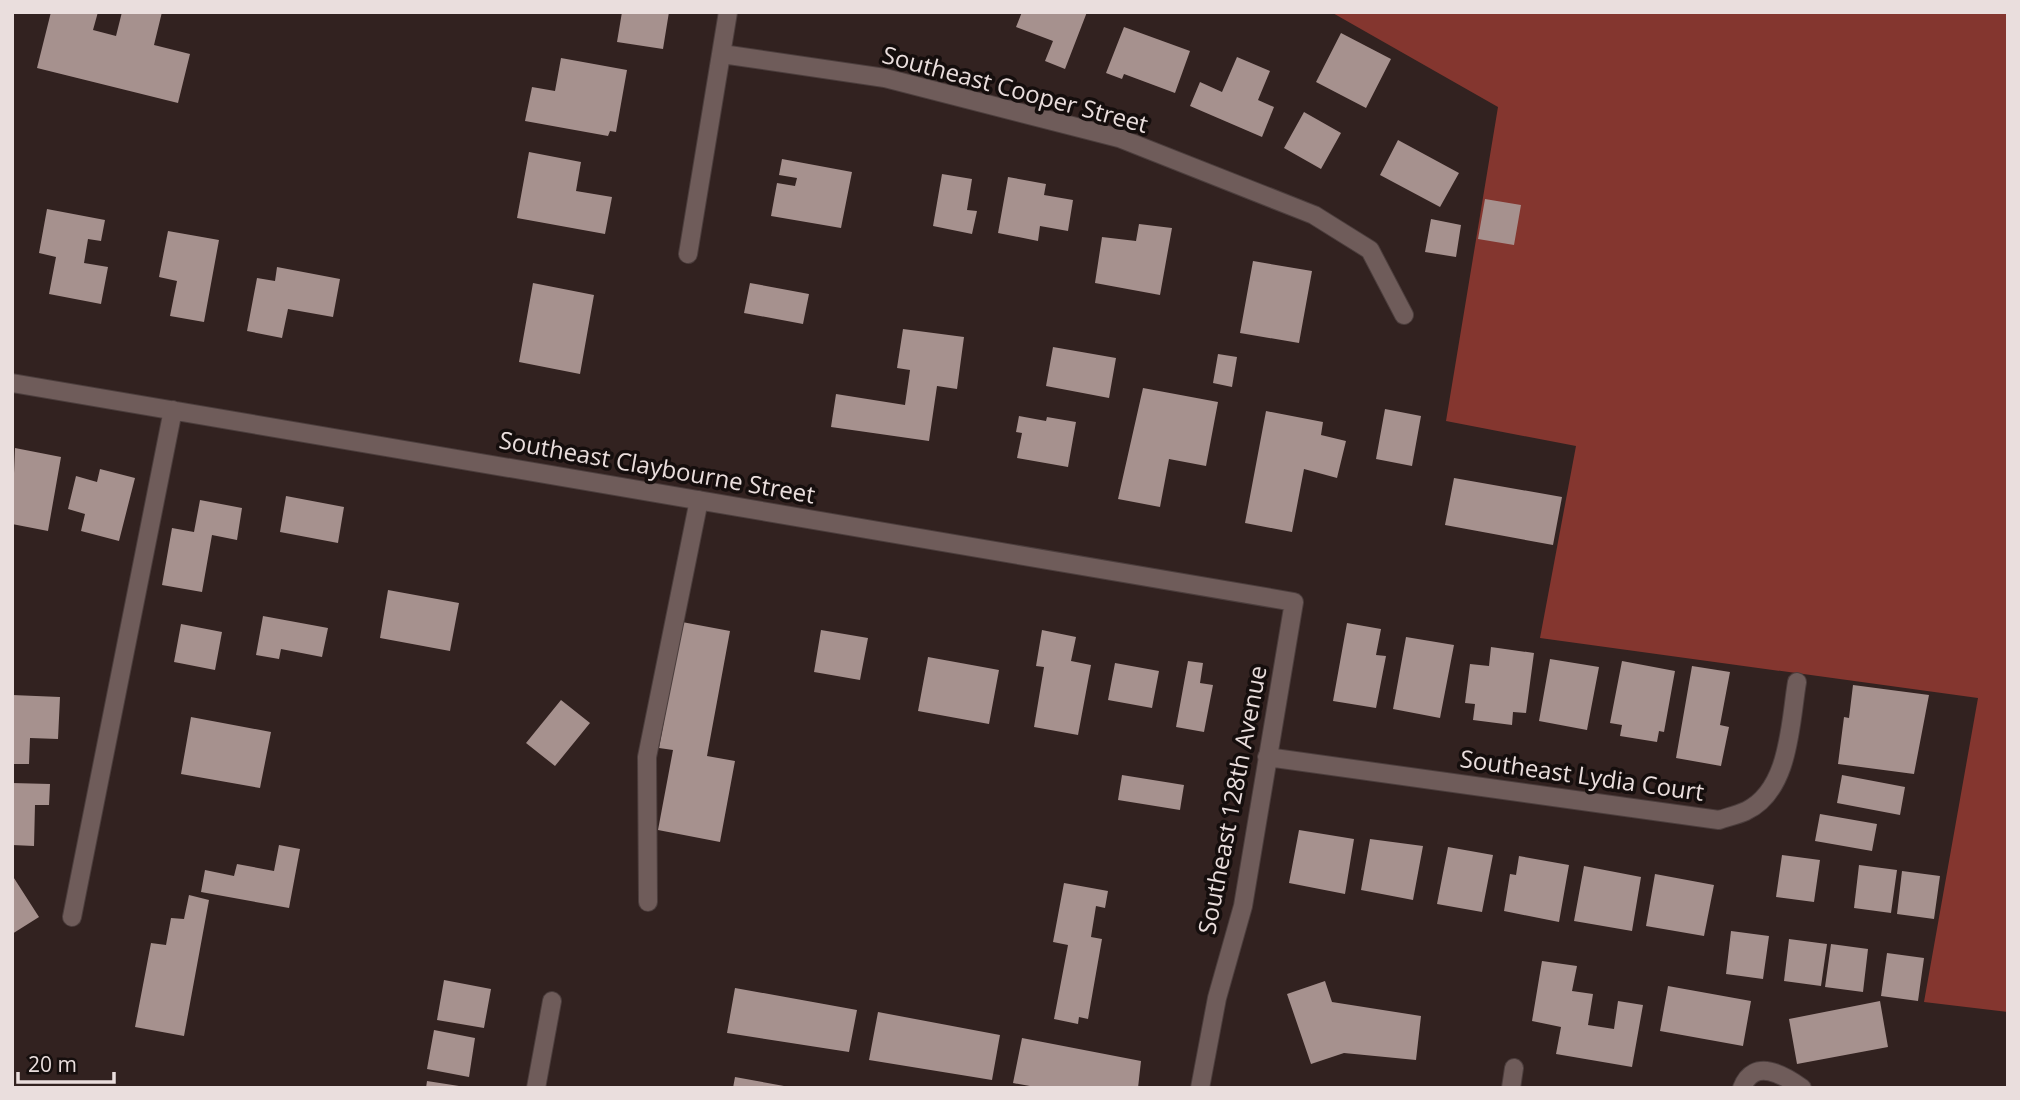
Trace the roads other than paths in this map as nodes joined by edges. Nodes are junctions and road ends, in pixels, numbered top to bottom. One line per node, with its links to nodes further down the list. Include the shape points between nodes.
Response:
1 (728, 12): 2 (street)
2 (722, 54): 3 (street); 4 (street, Southeast Cooper Street, via 885,78 1119,138 1314,215 1370,250)
3 (688, 254)
4 (1404, 315)
5 (12, 383): 6 (street, Southeast Claybourne Street)
6 (173, 410): 7 (street, Southeast Claybourne Street); 12 (street)
7 (699, 500): 8 (street, Southeast Claybourne Street); 11 (street, via 647,757)
8 (1294, 602): 10 (street, Southeast 128th Avenue)
9 (1797, 682): 10 (street, Southeast Lydia Court, via 1784,762 1766,794 1747,810 1719,820)
10 (1268, 757): 16 (street, Southeast 128th Avenue, via 1243,906 1217,998)
11 (648, 902)
12 (72, 918)
13 (552, 1000): 15 (street)
14 (1514, 1068): 17 (street)
15 (536, 1088)
16 (1200, 1088)
17 (1511, 1088)
18 (1742, 1088): 19 (street, via 1745,1080 1758,1072 1780,1071)
19 (1802, 1088)

